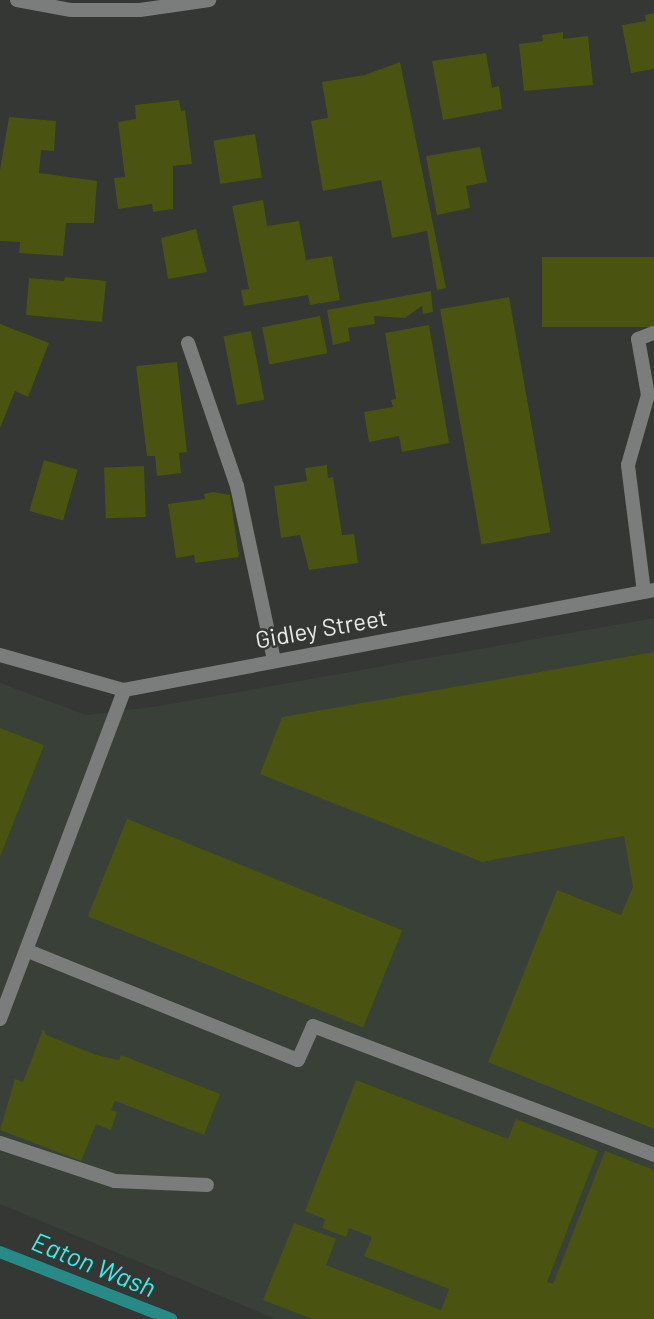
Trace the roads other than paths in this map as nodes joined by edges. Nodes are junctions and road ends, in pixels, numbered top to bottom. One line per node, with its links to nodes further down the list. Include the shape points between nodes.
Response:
1 (18, 0): 2 (street, via 71,10 140,10)
2 (209, 0)
3 (654, 332): 5 (street, via 638,339 648,395 628,465)
4 (188, 343): 7 (street, via 237,486)
5 (649, 591): 7 (street, Gidley Street)
6 (0, 655): 8 (street, Gidley Street)
7 (274, 660): 8 (street, Gidley Street)
8 (124, 690): 9 (street)
9 (28, 951): 10 (street); 12 (street, via 298,1060 313,1026)
10 (0, 1019)
11 (0, 1143): 13 (street, via 115,1181)
12 (654, 1155)
13 (207, 1185)

